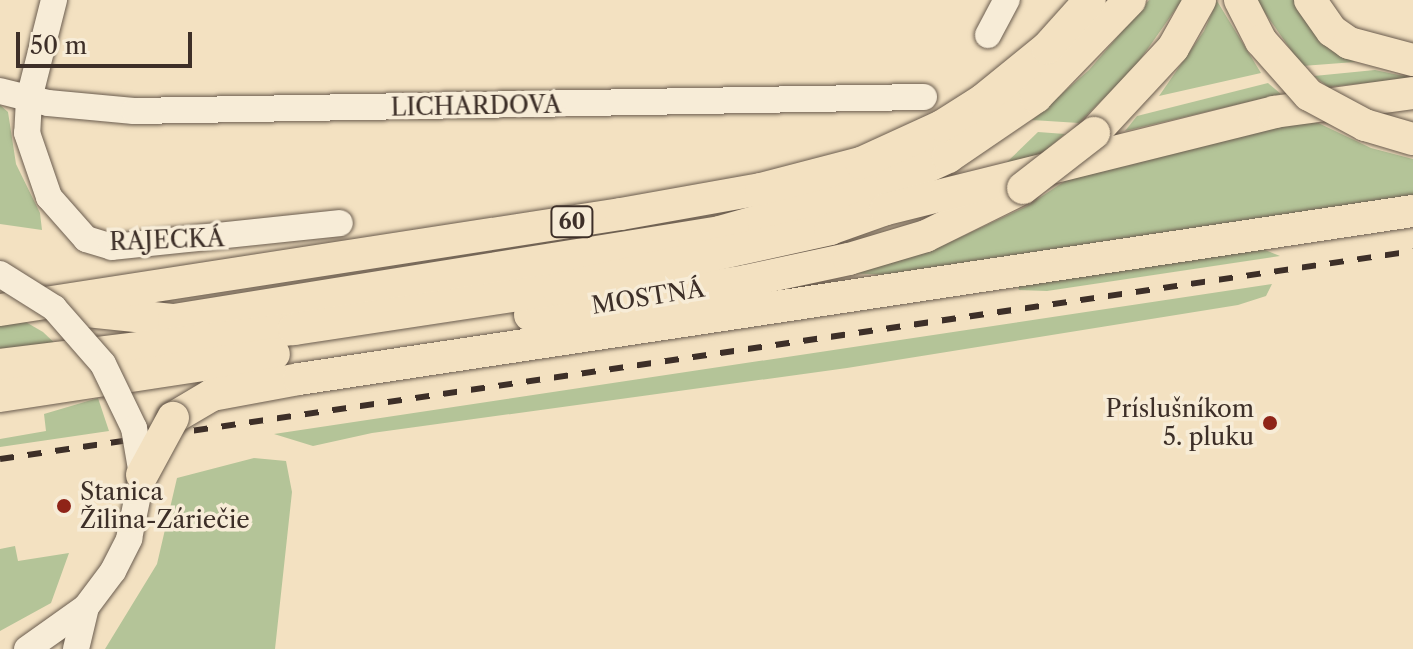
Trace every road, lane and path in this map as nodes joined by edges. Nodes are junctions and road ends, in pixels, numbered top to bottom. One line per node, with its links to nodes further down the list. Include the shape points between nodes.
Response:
1 (54, 0): 13 (street, RAJECKÁ)
2 (1007, 0): 8 (street)
3 (1090, 0): 22 (main road, 60, via 1047,48 983,100 903,145 826,173 621,214)
4 (1130, 0): 18 (main road, via 1036,97 948,157 892,183)
5 (1200, 0): 20 (main road, MOSTNÁ, bridge, via 1173,48 1094,133 1023,188 939,230 888,248 746,281)
6 (1240, 0): 14 (main road, bridge, via 1261,41 1309,95 1365,125)
7 (1310, 0): 9 (main road, via 1332,31 1349,43)
8 (988, 35)
9 (1413, 60)
10 (0, 91): 13 (street)
11 (1413, 93): 15 (main road, via 1274,112)
12 (924, 97): 13 (street, LICHARDOVA, via 134,111)
13 (29, 99): 17 (street, RAJECKÁ, via 27,133 35,164 49,197 86,239 112,247)
14 (1413, 139)
15 (886, 209): 18 (main road); 25 (main road, via 830,229 558,289)
16 (1413, 211): 23 (main road)
17 (340, 223)
18 (720, 232): 21 (main road, via 174,320)
19 (0, 274): 21 (street, bridge)
20 (632, 300): 23 (main road); 24 (main road); 26 (main road, MOSTNÁ)
21 (54, 308): 27 (street, bridge, via 86,341 114,382 134,428)
22 (0, 310)
23 (745, 310): 24 (main road)
24 (522, 346): 27 (main road, bridge, via 212,395 185,407 169,424)
25 (0, 365)
26 (0, 396)
27 (142, 475): 28 (street, via 129,539)
28 (86, 607): 29 (street); 30 (street)
29 (27, 649)
30 (76, 649)

